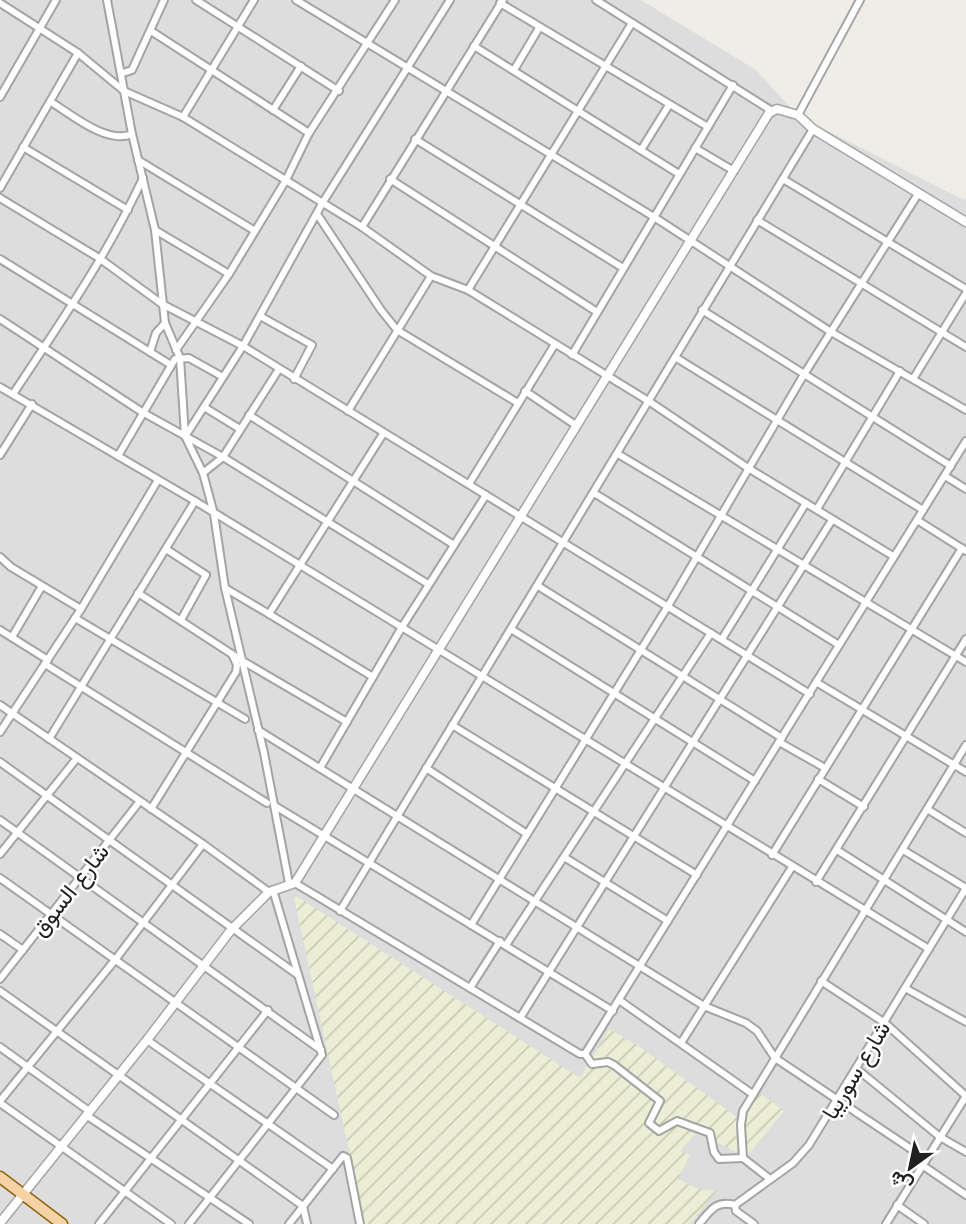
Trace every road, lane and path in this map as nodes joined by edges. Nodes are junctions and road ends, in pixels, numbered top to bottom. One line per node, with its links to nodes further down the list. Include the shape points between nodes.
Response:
1 (56, 0): 16 (street)
2 (107, 0): 26 (street)
3 (164, 0): 17 (street)
4 (196, 0): 14 (street)
5 (254, 0): 14 (street)
6 (296, 0): 18 (street)
7 (395, 0): 18 (street)
8 (450, 0): 24 (street)
9 (596, 0): 13 (street)
10 (860, 0): 37 (street)
11 (1, 2): 16 (street)
12 (502, 2): 15 (street); 19 (street)
13 (632, 23): 22 (street); 27 (street)
14 (239, 27): 21 (street); 23 (street)
15 (539, 28): 22 (street); 25 (street)
16 (40, 30): 20 (street); 31 (street)
17 (151, 31): 23 (street); 26 (street, via 132,70)
18 (368, 44): 24 (street); 28 (street)
19 (474, 46): 25 (street); 30 (street)
20 (78, 53): 29 (street); 32 (street)
21 (301, 66): 28 (street); 34 (street)
22 (604, 66): 33 (street); 35 (street)
23 (213, 68): 34 (street); 38 (street)
24 (410, 69): 30 (street); 58 (street)
25 (514, 71): 35 (street)
26 (123, 73): 29 (street)
27 (733, 85): 36 (street); 39 (street)
28 (339, 90): 41 (street)
29 (124, 91): 38 (street); 42 (street)
30 (445, 92): 43 (street); 47 (street)
31 (0, 97)
32 (51, 102): 42 (street, via 98,130 119,136); 44 (street)
33 (669, 105): 39 (street); 46 (street)
34 (273, 110): 41 (street)
35 (576, 111): 46 (street); 47 (street)
36 (772, 111): 37 (street); 49 (street)
37 (798, 116): 40 (street)
38 (183, 117): 54 (street)
39 (708, 127): 45 (street)
40 (813, 129): 52 (street); 56 (street)
41 (309, 133): 54 (street)
42 (132, 134): 48 (street)
43 (415, 139): 53 (street); 59 (street)
44 (23, 147): 55 (street); 60 (street)
45 (695, 148): 49 (street); 50 (street)
46 (641, 150): 50 (street)
47 (550, 154): 59 (street); 62 (street)
48 (138, 160): 51 (street); 67 (street)
49 (734, 171): 68 (street)
50 (680, 174): 62 (street)
51 (143, 178): 60 (street); 66 (street)
52 (783, 178): 63 (street); 69 (street)
53 (390, 179): 65 (street); 70 (street)
54 (286, 180): 58 (street); 67 (street)
55 (0, 188)
56 (918, 194): 64 (street); 69 (street)
57 (0, 198): 71 (street)
58 (323, 202): 61 (street); 65 (street)
59 (520, 203): 70 (street); 74 (street)
60 (128, 211): 71 (street)
61 (317, 214): 84 (street); 88 (street)
62 (654, 217): 68 (street); 74 (street)
63 (757, 220): 73 (street); 77 (street)
64 (966, 222)
65 (362, 226): 76 (street)
66 (155, 230): 75 (street); 81 (street)
67 (255, 232): 75 (street)
68 (690, 240): 73 (street); 103 (street)
69 (887, 241): 77 (street); 79 (street)
70 (494, 247): 78 (street); 83 (street)
71 (99, 258): 80 (street); 81 (street)
72 (0, 259): 80 (street)
73 (729, 265): 82 (street); 89 (street)
74 (623, 268): 83 (street)
75 (229, 274): 86 (street)
76 (431, 276): 78 (street); 88 (street)
77 (861, 286): 89 (street); 90 (street)
78 (468, 290): 91 (street)
79 (966, 291): 90 (street)
80 (72, 303): 92 (street); 96 (street)
81 (162, 304): 86 (street); 87 (street)
82 (702, 310): 98 (street); 104 (street)
83 (597, 312): 97 (street)
84 (260, 316): 93 (street); 106 (street, via 312,345)
85 (0, 318): 92 (street)
86 (198, 321): 93 (street); 95 (street)
87 (165, 323): 95 (street); 96 (street)
88 (397, 330): 111 (street); 116 (street)
89 (831, 332): 102 (street); 104 (street)
90 (941, 334): 94 (street); 107 (street)
91 (555, 344): 97 (street); 109 (street)
92 (45, 346): 110 (street); 117 (street)
93 (243, 346): 101 (street); 105 (street)
94 (966, 347)
95 (176, 350): 99 (street)
96 (150, 352): 100 (street)
97 (572, 355): 103 (street)
98 (675, 357): 112 (street); 120 (street)
99 (180, 358): 100 (street); 105 (street, via 203,364); 124 (street)
100 (171, 365): 117 (street)
101 (279, 369): 106 (street); 118 (street)
102 (900, 371): 107 (street); 119 (street)
103 (608, 376): 112 (street); 121 (street)
104 (803, 376): 119 (street); 120 (street)
105 (223, 377): 114 (street)
106 (294, 379): 116 (street)
107 (914, 379): 115 (street)
108 (0, 387): 110 (street)
109 (525, 391): 111 (street); 121 (street)
110 (13, 394): 113 (street)
111 (518, 402): 138 (street)
112 (650, 402): 128 (street); 133 (street)
113 (32, 404): 127 (street); 129 (street)
114 (204, 407): 122 (street); 124 (street)
115 (966, 410)
116 (348, 411): 123 (street)
117 (142, 412): 124 (street); 129 (street)
118 (249, 415): 122 (street); 136 (street)
119 (872, 418): 131 (street); 132 (street)
120 (776, 421): 131 (street); 133 (street)
121 (577, 426): 148 (street)
122 (240, 429): 130 (street)
123 (383, 433): 136 (street); 138 (street)
124 (185, 436): 130 (street); 134 (street)
125 (966, 441): 126 (street)
126 (963, 452): 132 (street)
127 (0, 454)
128 (618, 454): 140 (street); 147 (street)
129 (118, 456): 137 (street)
130 (222, 457): 134 (street); 151 (street)
131 (845, 463): 144 (street); 145 (street)
132 (951, 466): 135 (street)
133 (748, 468): 143 (street); 147 (street)
134 (202, 473): 146 (street)
135 (945, 476): 139 (street); 145 (street)
136 (353, 479): 151 (street); 153 (street)
137 (158, 480): 142 (street); 171 (street)
138 (469, 484): 141 (street)
139 (966, 489)
140 (594, 493): 152 (street); 159 (street)
141 (486, 495): 148 (street); 153 (street)
142 (195, 501): 146 (street); 154 (street)
143 (806, 503): 144 (street); 155 (street)
144 (817, 509): 149 (street)
145 (923, 510): 150 (street)
146 (214, 514): 160 (street); 165 (street)
147 (721, 516): 155 (street); 159 (street)
148 (522, 517): 152 (street); 185 (street)
149 (832, 520): 157 (street); 161 (street)
150 (917, 520): 156 (street); 157 (street)
151 (326, 522): 160 (street); 162 (street)
152 (565, 543): 164 (street); 169 (street)
153 (454, 545): 162 (street)
154 (166, 549): 167 (street); 174 (street, via 205,575)
155 (776, 549): 161 (street); 166 (street)
156 (964, 550): 175 (street)
157 (893, 556): 168 (street)
158 (0, 557): 163 (street)
159 (696, 558): 166 (street); 169 (street)
160 (299, 565): 172 (street); 176 (street)
161 (803, 565): 168 (street); 170 (street)
162 (428, 584): 176 (street)
163 (42, 586): 171 (street); 180 (street)
164 (537, 586): 177 (street); 187 (street)
165 (225, 588): 172 (street); 190 (street)
166 (751, 591): 170 (street); 182 (street)
167 (138, 593): 174 (street); 181 (street)
168 (867, 600): 175 (street); 184 (street)
169 (668, 607): 179 (street); 187 (street)
170 (778, 607): 184 (street); 189 (street)
171 (81, 608): 173 (street)
172 (269, 614): 193 (street)
173 (75, 618): 181 (street); 191 (street)
174 (181, 620): 186 (street)
175 (911, 626): 188 (street); 203 (street)
176 (402, 627): 185 (street); 193 (street)
177 (512, 629): 194 (street); 198 (street)
178 (0, 630): 180 (street)
179 (711, 633): 182 (street); 195 (street)
180 (12, 638): 191 (street)
181 (110, 638): 197 (street); 201 (street)
182 (722, 639): 189 (street)
183 (966, 639): 188 (street)
184 (839, 645): 196 (street)
185 (439, 650): 194 (street); 229 (street)
186 (231, 651): 190 (street); 201 (street, via 237,668)
187 (640, 651): 195 (street); 198 (street)
188 (956, 655): 192 (street); 211 (street)
189 (749, 656): 199 (street); 200 (street)
190 (241, 660): 207 (street); 209 (street)
191 (47, 662): 197 (street); 204 (street)
192 (966, 662)
193 (373, 677): 207 (street)
194 (483, 677): 208 (street); 213 (street)
195 (681, 677): 200 (street); 206 (street)
196 (816, 681): 199 (street); 203 (street)
197 (81, 687): 212 (street); 217 (street)
198 (614, 693): 206 (street); 213 (street)
199 (810, 694): 214 (street)
200 (720, 700): 214 (street); 215 (street)
201 (216, 702): 205 (street); 217 (street)
202 (0, 705): 204 (street)
203 (861, 709): 211 (street); 224 (street)
204 (13, 714): 210 (street); 212 (street)
205 (245, 719)
206 (654, 719): 215 (street); 220 (street)
207 (348, 722): 222 (street)
208 (452, 725): 223 (street); 230 (street)
209 (258, 730): 222 (street); 234 (street)
210 (0, 732)
211 (906, 736): 221 (street); 235 (street)
212 (49, 739): 218 (street)
213 (585, 740): 220 (street); 230 (street)
214 (780, 740): 224 (street); 227 (street)
215 (693, 743): 227 (street); 228 (street)
216 (966, 746): 221 (street)
217 (184, 751): 233 (street); 236 (street)
218 (77, 758): 231 (street); 232 (street)
219 (0, 762): 231 (street)
220 (624, 764): 228 (street); 238 (street)
221 (954, 765): 225 (street); 237 (street)
222 (320, 768): 229 (street)
223 (426, 768): 239 (street); 244 (street)
224 (825, 768): 226 (street)
225 (966, 772)
226 (818, 779): 235 (street); 252 (street)
227 (755, 781): 241 (street)
228 (664, 788): 241 (street); 246 (street)
229 (354, 789): 239 (street); 245 (street)
230 (555, 790): 238 (street); 244 (street)
231 (46, 796): 242 (street); 247 (street)
232 (140, 801): 236 (street); 247 (street, شارع السوق)
233 (267, 803)
234 (275, 806): 245 (street); 262 (street)
235 (864, 807): 249 (street)
236 (151, 809): 248 (street)
237 (927, 809): 243 (street); 250 (street)
238 (593, 812): 246 (street); 253 (street)
239 (397, 815): 254 (street); 259 (street)
240 (0, 820): 242 (street)
241 (726, 827): 252 (street); 256 (street)
242 (17, 832): 251 (street); 257 (street)
243 (966, 832)
244 (527, 834): 259 (street)
245 (326, 835): 254 (street); 262 (street)
246 (635, 838): 256 (street); 263 (street)
247 (108, 842): 257 (street, شارع السوق); 264 (street)
248 (204, 844): 264 (street); 266 (street)
249 (837, 850): 260 (street); 261 (street)
250 (902, 850): 260 (street); 265 (street)
251 (0, 854)
252 (772, 855): 255 (street)
253 (564, 857): 263 (street); 267 (street)
254 (370, 861): 268 (street); 274 (street)
255 (792, 867): 261 (street); 294 (street)
256 (697, 875): 272 (street)
257 (80, 876): 270 (street, شارع السوق); 273 (street)
258 (0, 878): 270 (street)
259 (499, 879): 267 (street); 274 (street)
260 (884, 880): 269 (street); 271 (street)
261 (816, 882): 269 (street)
262 (292, 883): 266 (street); 268 (street)
263 (607, 883): 272 (street); 275 (street)
264 (172, 888): 273 (street); 276 (street)
265 (966, 888): 271 (street, شارع سوريبا)
266 (271, 891): 276 (street); 286 (street)
267 (535, 901): 275 (street); 279 (street)
268 (340, 911): 290 (street)
269 (863, 911): 281 (street); 288 (street)
270 (51, 915): 280 (street, شارع السوق); 282 (street)
271 (947, 920): 277 (street); 281 (street, شارع سوريبا)
272 (668, 921): 284 (street)
273 (145, 922): 282 (street); 283 (street)
274 (471, 925): 279 (street)
275 (579, 928): 284 (street); 285 (street)
276 (231, 930): 283 (street); 286 (street)
277 (966, 932)
278 (0, 934): 280 (street)
279 (503, 943): 285 (street); 290 (street)
280 (23, 950): 287 (street, شارع السوق)
281 (929, 950): 289 (street, شارع سوريبا)
282 (115, 960): 293 (street); 300 (street)
283 (205, 965): 293 (street); 295 (street)
284 (641, 965): 292 (street); 294 (street)
285 (550, 972): 296 (street); 297 (street)
286 (298, 975): 305 (street)
287 (0, 979)
288 (821, 981): 298 (street); 307 (street)
289 (905, 988): 298 (street, شارع سوريبا); 299 (street)
290 (470, 989): 297 (street)
291 (0, 991): 300 (street)
292 (619, 1000): 296 (street); 302 (street)
293 (176, 1003): 301 (street); 304 (street)
294 (704, 1006): 302 (street); 307 (street, via 757,1031)
295 (268, 1010): 304 (street); 305 (street)
296 (613, 1011): 306 (street)
297 (520, 1018): 306 (street)
298 (885, 1023): 309 (street, شارع سوريبا); 314 (street)
299 (966, 1023)
300 (57, 1031): 308 (street); 310 (street)
301 (148, 1040): 310 (street); 311 (street)
302 (681, 1043): 313 (street)
303 (0, 1047): 308 (street)
304 (239, 1047): 311 (street); 312 (street)
305 (321, 1050): 312 (street, via 321,1059)
306 (585, 1054): 325 (street, via 592,1064 611,1063 658,1099 660,1106 649,1123 659,1131 672,1122 683,1122 710,1133 719,1158)
307 (775, 1058): 313 (street); 315 (street)
308 (29, 1067): 316 (street); 317 (street)
309 (857, 1069): 315 (street, شارع سوريبا); 321 (street)
310 (119, 1075): 317 (street); 319 (street)
311 (210, 1084): 319 (street); 320 (street)
312 (298, 1088): 318 (street); 320 (street)
313 (751, 1093): 325 (street, via 741,1119)
314 (966, 1096): 321 (street)
315 (838, 1100): 327 (street); 330 (street, شارع سوريبا, via 803,1153)
316 (0, 1102): 322 (street)
317 (88, 1113): 322 (street); 324 (street)
318 (334, 1115)
319 (182, 1119): 324 (street); 326 (street)
320 (269, 1125): 326 (street); 328 (street)
321 (940, 1137): 323 (street); 327 (street)
322 (61, 1146): 331 (street); 332 (street)
323 (966, 1152)
324 (150, 1158): 331 (street); 334 (street)
325 (743, 1158): 330 (street)
326 (241, 1161): 334 (street); 337 (street)
327 (924, 1162): 333 (street); 336 (street)
328 (333, 1170): 337 (street); 346 (street, via 343,1156 347,1158)
329 (0, 1177): 332 (main road)
330 (770, 1179): 335 (street, شارع سوريبا)
331 (125, 1192): 340 (street); 341 (street)
332 (22, 1194): 338 (street); 339 (main road)
333 (966, 1195)
334 (211, 1198): 342 (street); 343 (street)
335 (735, 1205): 347 (street, شارع سوريبا, via 715,1205); 348 (street, via 736,1211)
336 (897, 1205): 349 (street); 350 (street)
337 (303, 1206): 344 (street); 345 (street)
338 (0, 1223)
339 (62, 1224)
340 (99, 1224)
341 (171, 1224)
342 (189, 1224)
343 (249, 1224)
344 (289, 1224)
345 (306, 1224)
346 (360, 1224)
347 (699, 1224)
348 (754, 1224)
349 (886, 1224)
350 (924, 1224)

